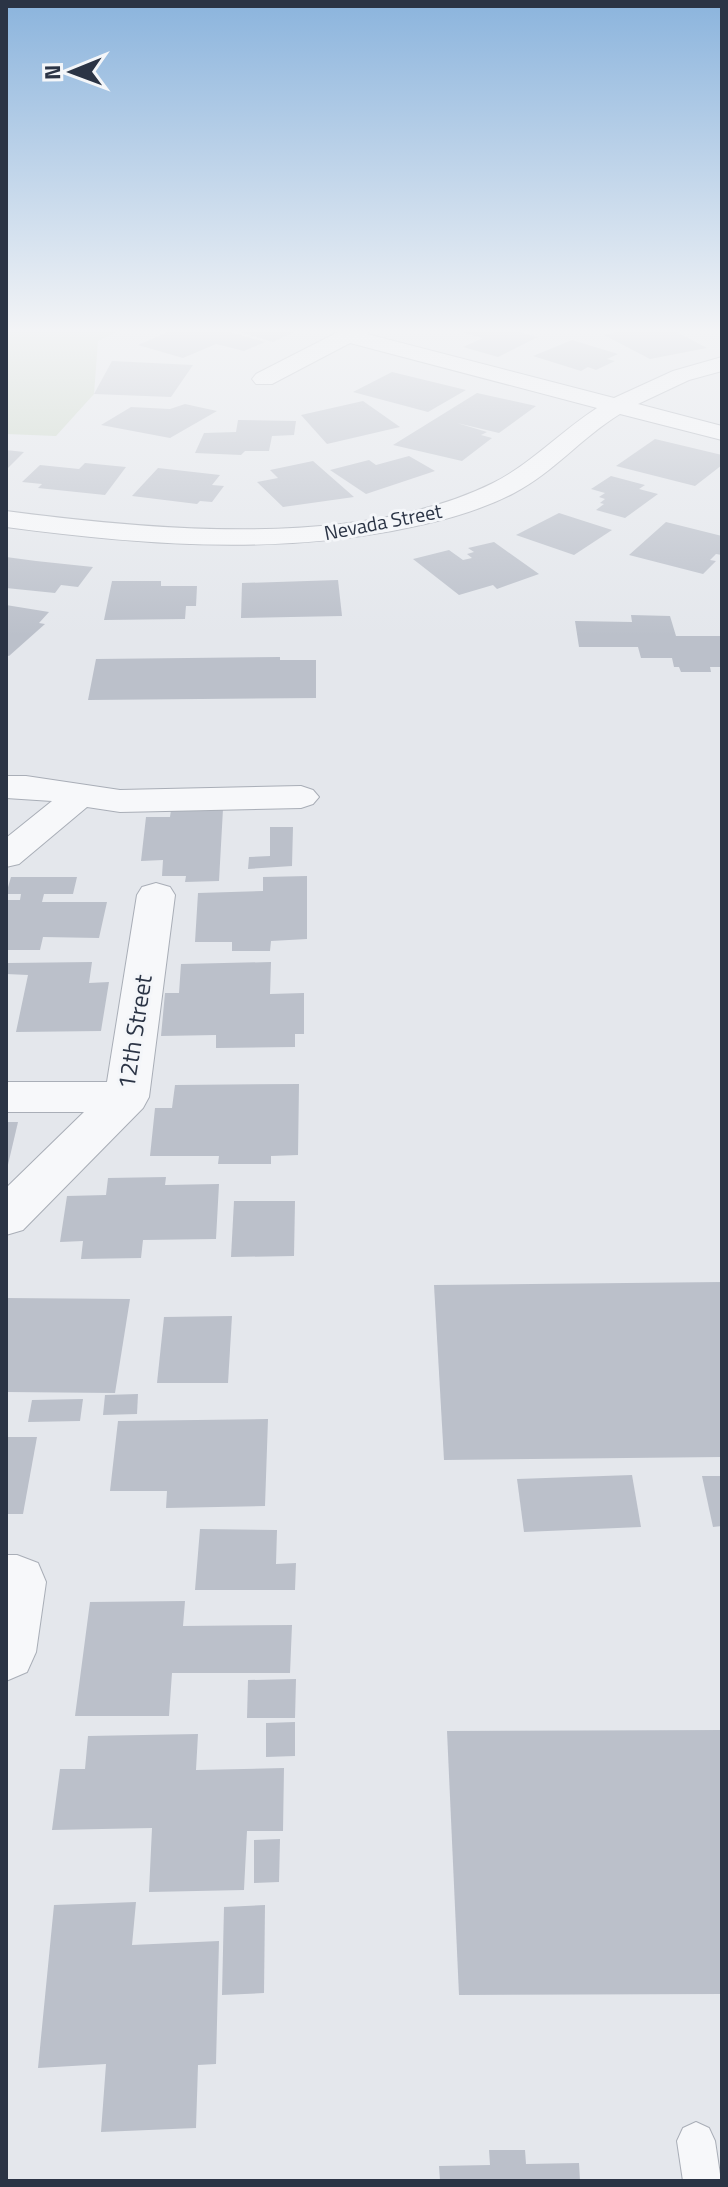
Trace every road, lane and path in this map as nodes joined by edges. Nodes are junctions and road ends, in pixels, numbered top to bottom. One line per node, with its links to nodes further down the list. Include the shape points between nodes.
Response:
1 (577, 432): 2 (street, Nevada Street, via 518,480 452,509 378,526 291,538 206,539)
2 (6, 519)
3 (6, 787): 4 (street)
4 (72, 795): 5 (street, via 120,801); 6 (street, via 71,804)
5 (301, 797)
6 (6, 856)
7 (156, 895): 9 (street, 12th Street)
8 (6, 1097): 9 (street)
9 (127, 1097): 10 (street, 12th Street)
10 (6, 1217)
11 (6, 1582): 12 (street, via 17,1582)
12 (6, 1652)
13 (696, 2141): 14 (lane)
14 (702, 2181)

